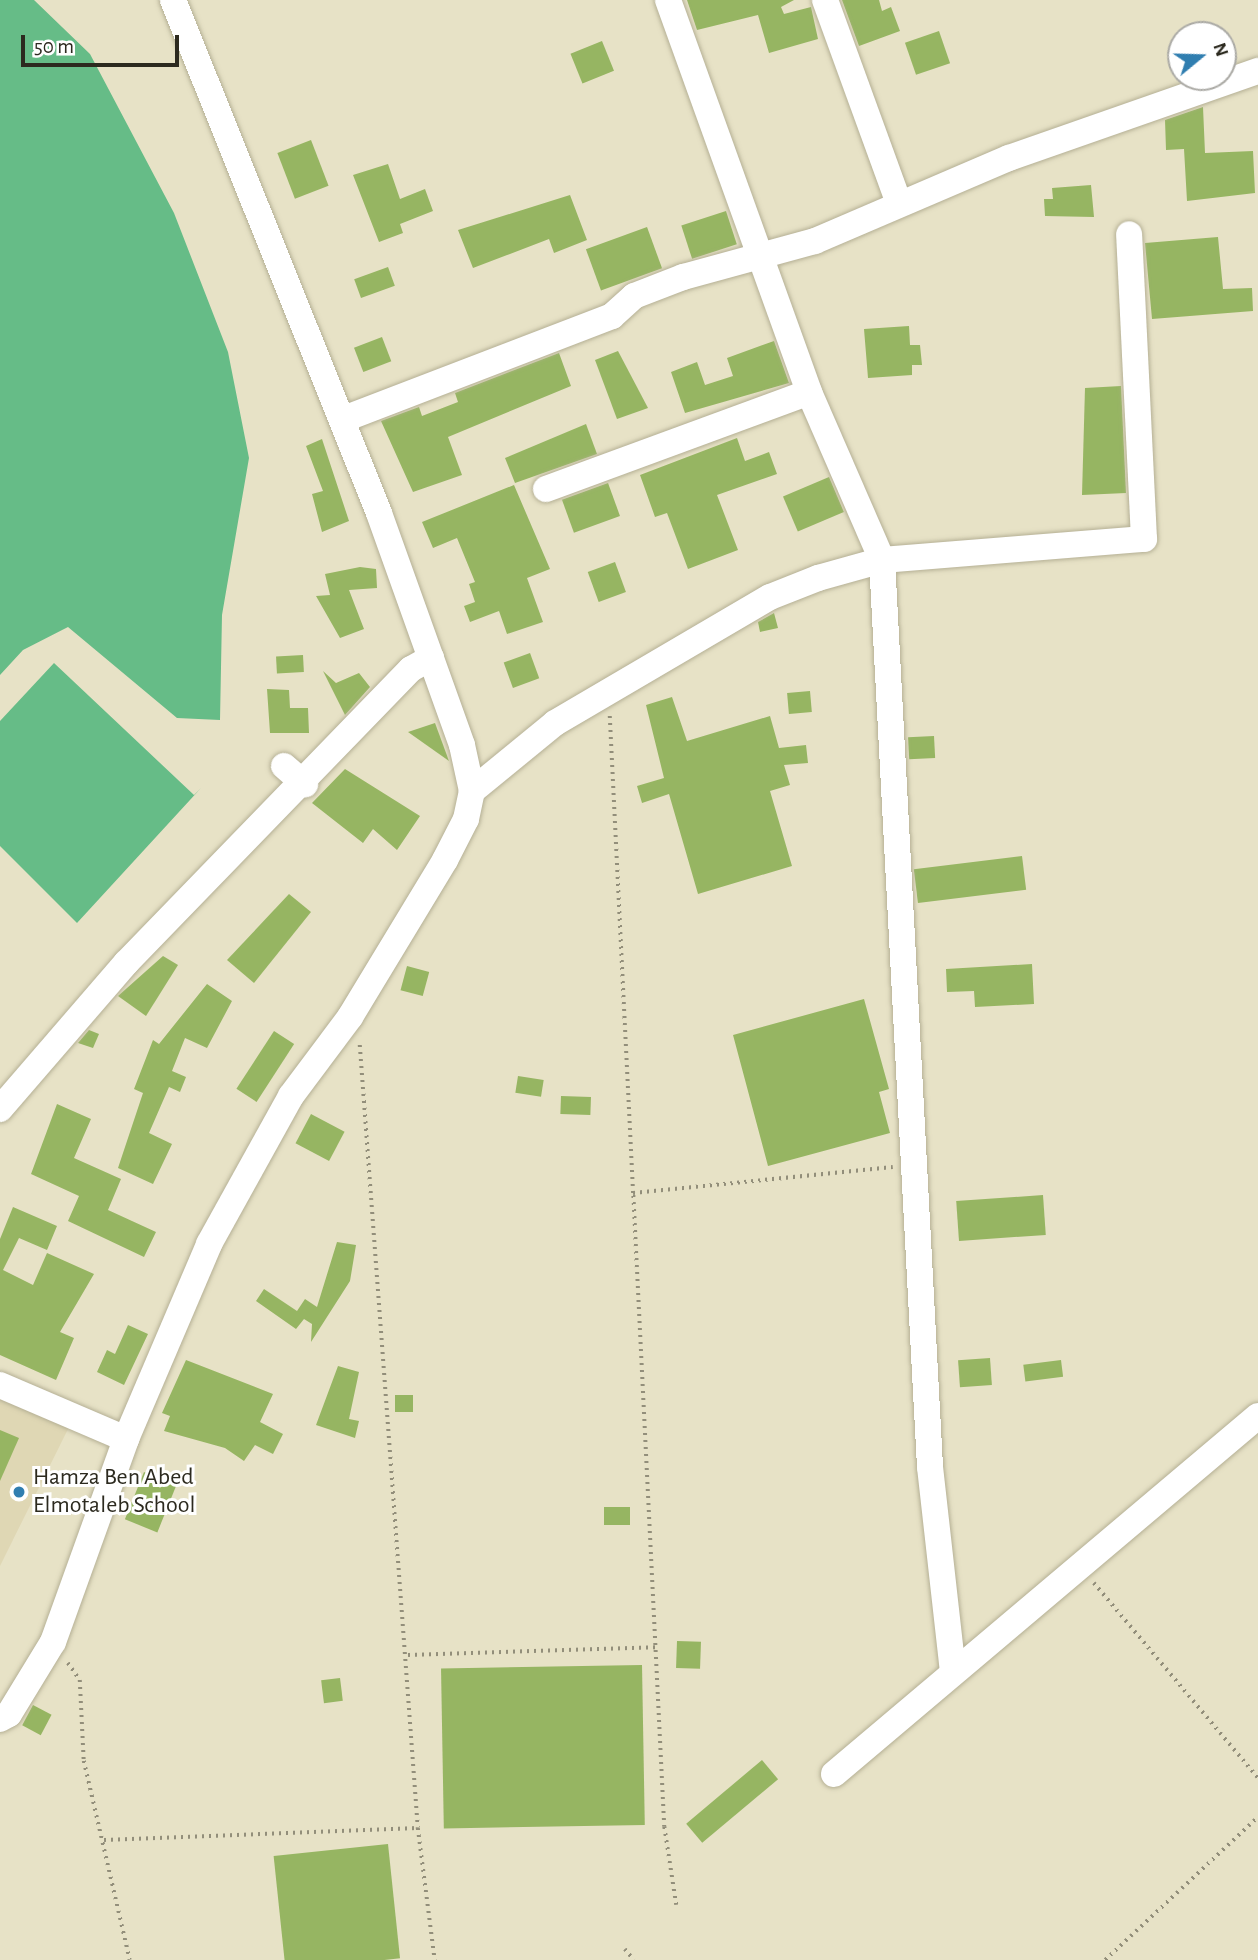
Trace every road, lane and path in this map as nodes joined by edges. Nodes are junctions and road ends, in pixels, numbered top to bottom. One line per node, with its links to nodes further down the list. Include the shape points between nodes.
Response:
1 (173, 0): 9 (street)
2 (668, 0): 7 (street)
3 (825, 0): 5 (street)
4 (1258, 71): 5 (street, via 1129,113)
5 (899, 204): 7 (street)
6 (1129, 234): 11 (street, via 1144,539)
7 (763, 258): 8 (street); 9 (street, via 634,296 612,316)
8 (809, 392): 10 (street); 11 (street)
9 (344, 419): 12 (street)
10 (546, 489)
11 (882, 560): 13 (street, via 770,597); 19 (street)
12 (431, 658): 15 (street, via 411,669); 16 (street)
13 (609, 691): 16 (street, via 555,723); 20 (path)
14 (285, 766): 15 (street)
15 (305, 784): 18 (street, via 119,970)
16 (472, 791): 17 (street, via 459,836)
17 (350, 1017): 23 (street, via 251,1162); 27 (path, via 359,1032)
18 (0, 1108)
19 (912, 1165): 20 (path); 28 (street, via 930,1466)
20 (633, 1193): 26 (path)
21 (0, 1385): 23 (street)
22 (1258, 1416): 24 (street)
23 (126, 1439): 25 (street)
24 (1081, 1568): 28 (street); 31 (path)
25 (53, 1642): 29 (street, via 9,1714); 34 (path, via 80,1680 84,1760)
26 (656, 1647): 27 (path); 35 (path, via 664,1827)
27 (408, 1655): 33 (path)
28 (953, 1671): 30 (street)
29 (0, 1718)
30 (834, 1774)
31 (1258, 1778)
32 (1258, 1817): 40 (path)
33 (418, 1828): 34 (path); 38 (path)
34 (104, 1840): 37 (path)
35 (676, 1905)
36 (625, 1949): 39 (path)
37 (130, 1960)
38 (435, 1960)
39 (634, 1960)
40 (1105, 1960)

